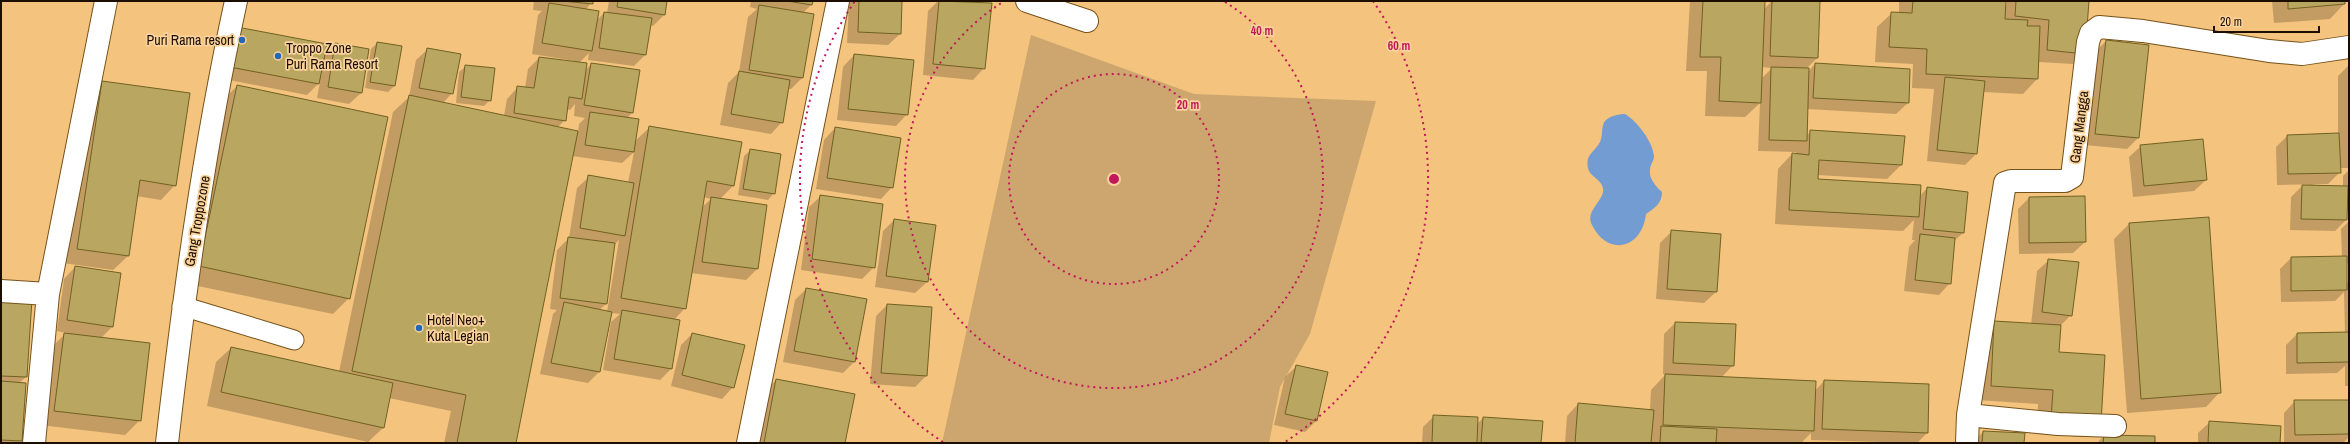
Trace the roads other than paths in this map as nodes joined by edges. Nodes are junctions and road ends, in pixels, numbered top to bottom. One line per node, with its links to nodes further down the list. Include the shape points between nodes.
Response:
1 (106, 1): 8 (street)
2 (236, 1): 9 (street, Gang Troppozone, via 225,50)
3 (838, 1): 15 (street)
4 (1027, 1): 5 (street)
5 (1087, 21)
6 (2349, 47): 11 (street, Gang Mangga, via 2302,54 2143,31 2099,27 2092,33 2088,42 2072,177 2065,181 2005,183)
7 (1, 291): 8 (street)
8 (48, 294): 13 (street)
9 (182, 306): 10 (lane); 14 (street, Gang Troppozone)
10 (294, 340)
11 (1968, 415): 12 (street, via 2058,424); 16 (street, Gang Mangga)
12 (2115, 426)
13 (34, 443)
14 (166, 443)
15 (748, 443)
16 (1967, 443)

